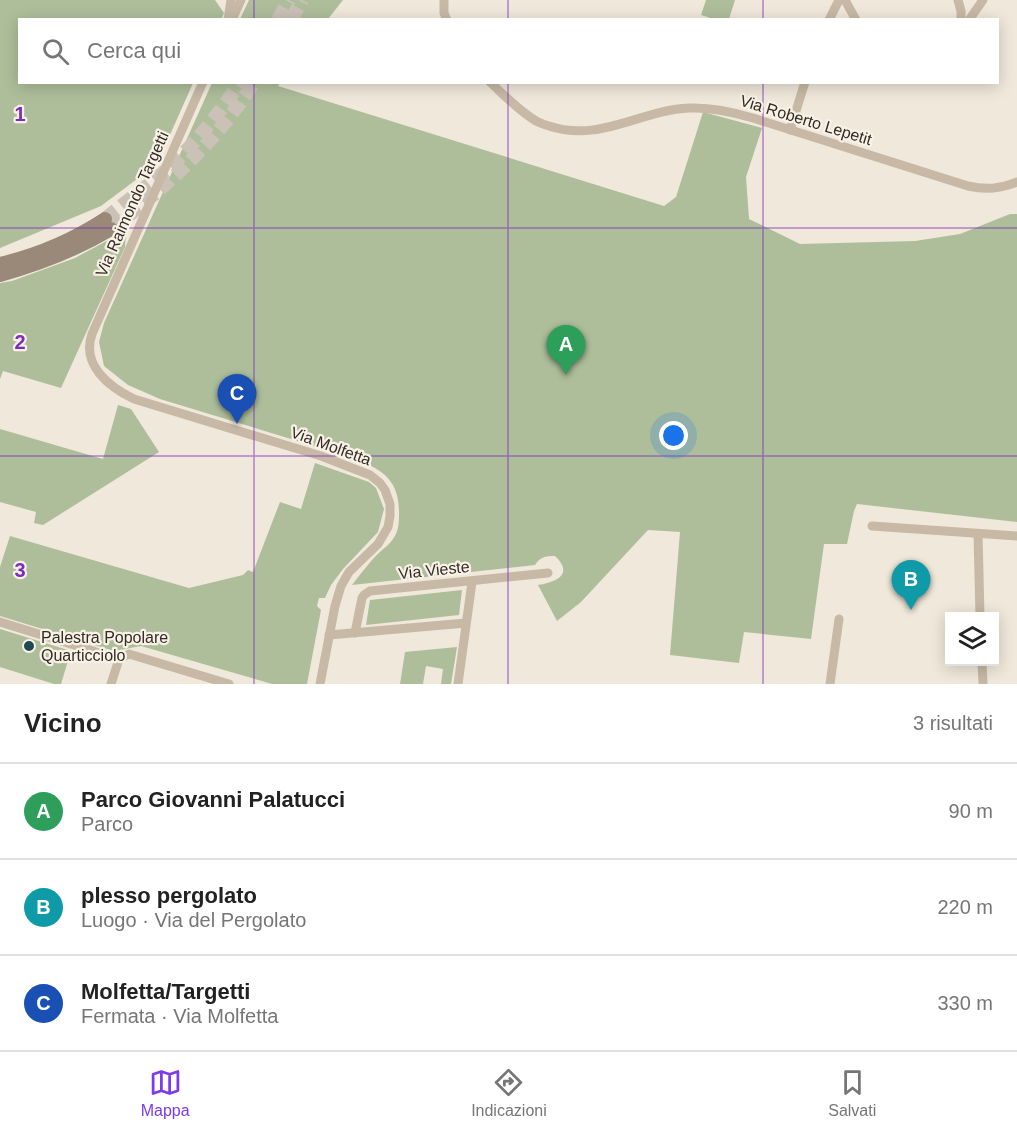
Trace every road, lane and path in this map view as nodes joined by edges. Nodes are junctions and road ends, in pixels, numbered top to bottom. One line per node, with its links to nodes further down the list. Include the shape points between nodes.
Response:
1 (231, 0): 8 (street)
2 (241, 0): 9 (street)
3 (444, 0): 10 (street)
4 (839, 0): 11 (street)
5 (845, 0): 12 (street)
6 (958, 0): 13 (street)
7 (983, 0): 14 (street)
8 (230, 18)
9 (231, 18)
10 (446, 18)
11 (830, 18)
12 (855, 18)
13 (961, 18)
14 (970, 18)
15 (202, 84): 22 (street, Via Raimondo Targetti)
16 (492, 84): 18 (street, Via Roberto Lepetit, via 537,122 561,130 598,130 689,108 724,111)
17 (804, 84): 18 (street)
18 (790, 130): 19 (street, Via Roberto Lepetit, via 968,186 989,190)
19 (1017, 182)
20 (0, 264): 21 (main road, via 108,224 82,245)
21 (0, 275)
22 (90, 338): 33 (street, Via Molfetta, via 90,353 97,371 134,399 321,456 366,473 383,486 390,504 388,527 341,586)
23 (872, 526): 24 (street)
24 (978, 534): 25 (street); 28 (street)
25 (1017, 536)
26 (548, 573): 27 (street, Via Vieste)
27 (471, 582): 31 (street); 32 (street, Via Vieste, via 370,591 360,602)
28 (981, 612)
29 (839, 619): 40 (street)
30 (0, 622): 34 (street)
31 (466, 623): 32 (street); 39 (street)
32 (355, 633): 33 (street)
33 (329, 635): 38 (street, Via Molfetta)
34 (119, 659): 36 (street); 37 (street, via 129,654)
35 (982, 666): 41 (street)
36 (111, 684)
37 (229, 684)
38 (320, 684)
39 (458, 684)
40 (830, 684)
41 (983, 684)

